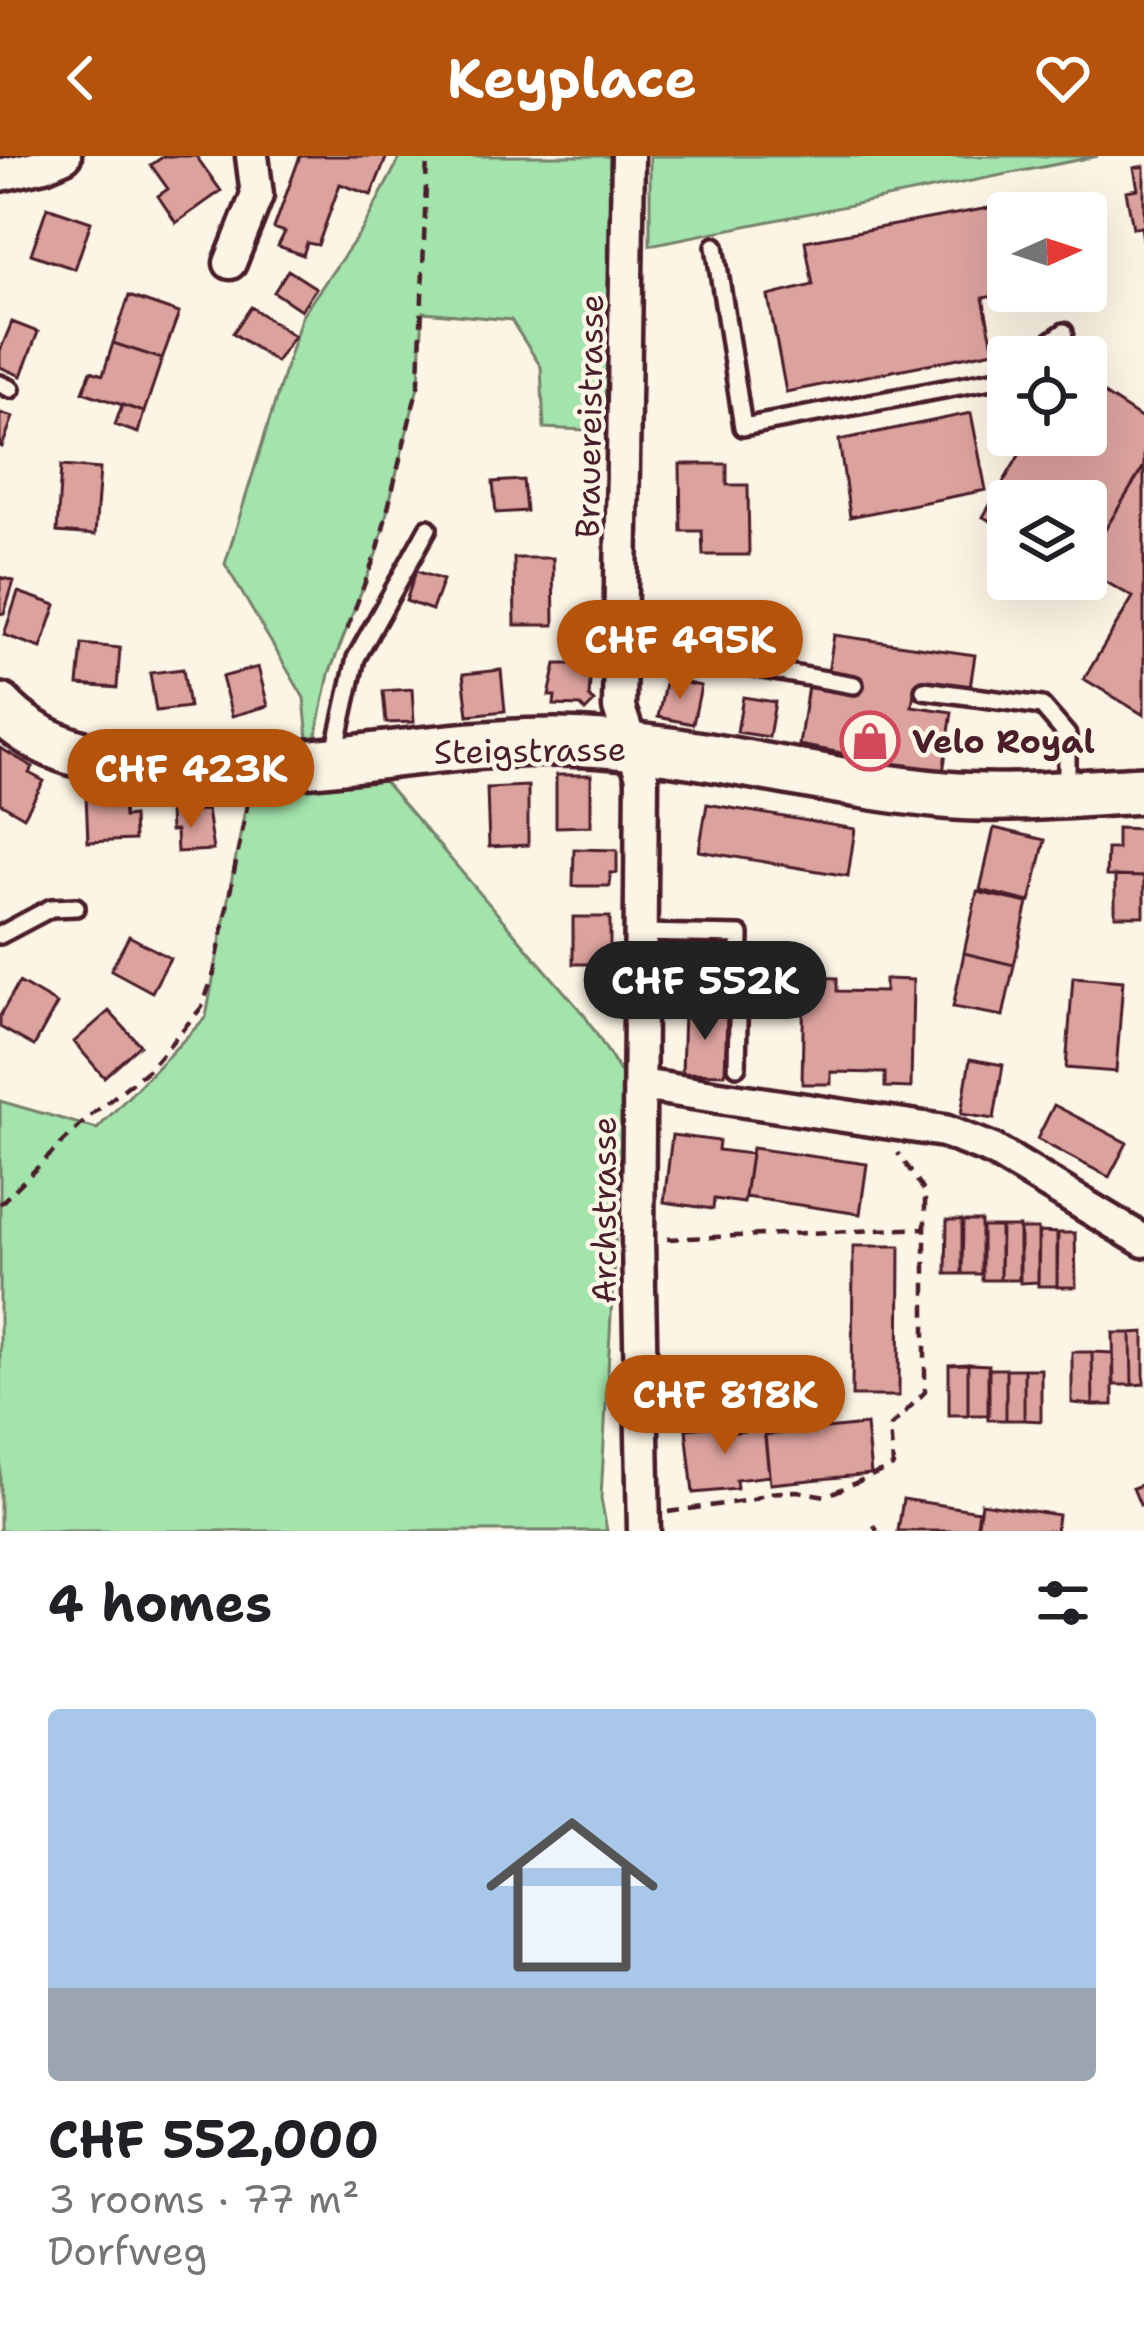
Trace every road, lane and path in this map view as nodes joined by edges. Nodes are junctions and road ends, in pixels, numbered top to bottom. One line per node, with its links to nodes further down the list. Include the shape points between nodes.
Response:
1 (65, 156): 5 (street)
2 (252, 156): 7 (street, via 257,195)
3 (427, 156): 12 (path, via 419,382 378,549)
4 (628, 156): 13 (street, Brauereistrasse)
5 (0, 175)
6 (715, 246): 10 (lane, via 743,427)
7 (230, 263)
8 (1064, 332): 9 (lane)
9 (1058, 336)
10 (987, 381)
11 (428, 529): 18 (lane, via 356,658)
12 (345, 632)
13 (622, 644): 14 (lane); 17 (street, Brauereistrasse, via 619,708)
14 (854, 686)
15 (924, 690): 21 (lane, via 1042,706 1067,734)
16 (0, 707): 19 (street, Steigstrasse, via 52,746 99,760)
17 (634, 747): 18 (street, Steigstrasse, via 556,742); 21 (street, Steigstrasse, via 929,794); 23 (street, Archstrasse, via 642,777)
18 (334, 760): 19 (street, Steigstrasse)
19 (253, 766): 28 (path, via 202,1007 148,1069)
20 (1144, 790): 21 (street, Steigstrasse)
21 (1067, 793)
22 (76, 907): 24 (lane, via 51,908)
23 (638, 933): 25 (lane, via 740,935); 26 (street, Archstrasse)
24 (0, 935)
25 (737, 1066)
26 (640, 1085): 30 (street, Archstrasse); 31 (street, via 944,1131 993,1150)
27 (891, 1144): 29 (path, via 925,1192)
28 (0, 1204)
29 (925, 1228): 30 (path); 32 (path, via 926,1393 890,1427 893,1466 826,1496 768,1493)
30 (638, 1241): 32 (street, Archstrasse)
31 (1144, 1241)
32 (644, 1524)

